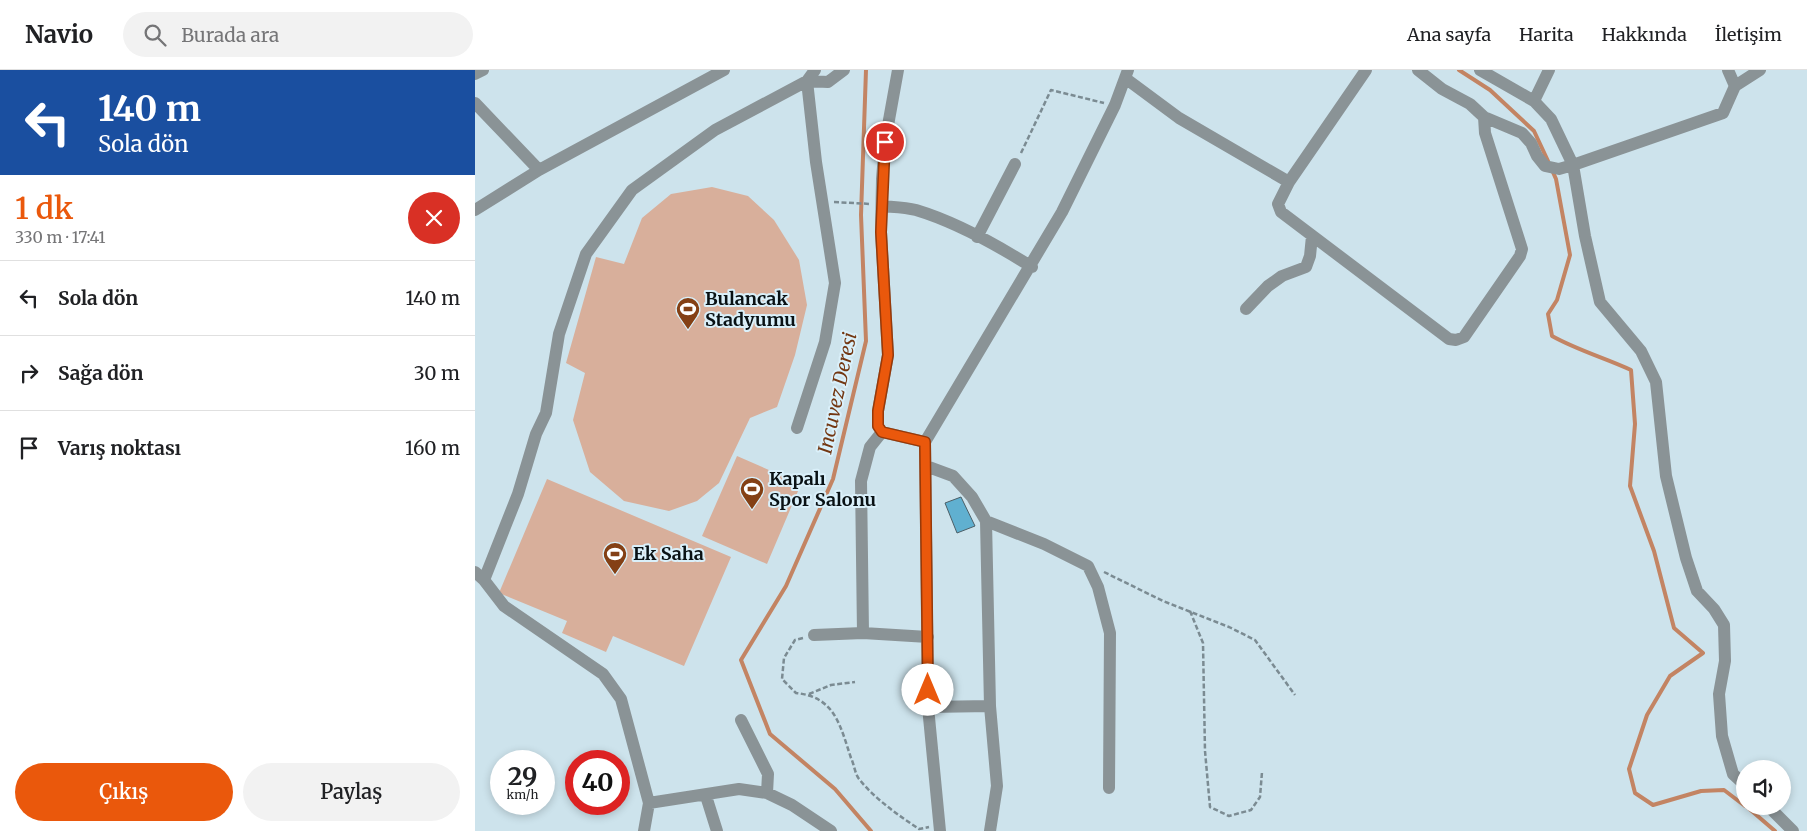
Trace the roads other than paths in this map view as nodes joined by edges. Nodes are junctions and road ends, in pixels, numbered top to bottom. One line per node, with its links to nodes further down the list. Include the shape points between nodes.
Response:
1 (483, 70): 12 (street)
2 (724, 70): 14 (street)
3 (815, 70): 15 (street)
4 (844, 70): 15 (street, via 827,82)
5 (898, 70): 24 (street)
6 (1366, 70): 23 (street)
7 (1419, 70): 19 (street)
8 (1480, 70): 17 (street)
9 (1549, 70): 17 (street)
10 (1728, 70): 16 (street)
11 (1760, 70): 16 (street)
12 (475, 74)
13 (1127, 74): 23 (street, via 1179,118); 28 (street, via 1115,105)
14 (705, 75): 22 (street)
15 (807, 81): 30 (street, via 835,283 825,342); 35 (street, via 715,130 632,190 586,254 559,334 546,412 518,494)
16 (1735, 86): 21 (street, via 1723,113)
17 (1534, 101): 21 (street, via 1551,119)
18 (475, 103): 22 (street)
19 (1484, 117): 21 (street, via 1522,132 1545,166 1559,169); 26 (street, via 1485,132 1522,249 1464,337 1449,339)
20 (1015, 164): 27 (street)
21 (1573, 164): 42 (street, via 1592,276 1600,302 1641,351 1656,382 1666,476 1685,558 1697,591 1724,625 1725,661 1719,694 1722,736)
22 (539, 170): 25 (street)
23 (1289, 182): 26 (street, via 1278,204 1281,212)
24 (878, 205): 27 (street, via 916,210); 31 (street, via 888,355 878,411 878,426)
25 (475, 210)
26 (1312, 236): 29 (street, via 1305,267 1282,276)
27 (977, 237): 28 (street)
28 (1032, 267): 32 (street)
29 (1246, 309)
30 (797, 428)
31 (882, 432): 32 (street); 36 (street, via 870,447 861,481)
32 (925, 442): 33 (street)
33 (926, 466): 34 (street, via 953,476 972,497); 38 (street)
34 (986, 521): 39 (street); 43 (street, via 1088,566 1098,587 1110,633)
35 (479, 576): 46 (street, via 504,606 603,674 621,699)
36 (863, 633): 37 (street); 38 (street)
37 (814, 635)
38 (928, 636): 40 (street)
39 (990, 706): 40 (street); 52 (street, via 997,786)
40 (928, 707): 48 (street)
41 (741, 720): 44 (street, via 768,774)
42 (1736, 777)
43 (1109, 788)
44 (767, 793): 45 (street, via 739,789); 51 (street)
45 (706, 796): 46 (street); 50 (street)
46 (649, 803): 49 (street)
47 (1777, 815): 53 (street)
48 (940, 828)
49 (644, 831)
50 (717, 831)
51 (831, 831)
52 (990, 831)
53 (1793, 831)

